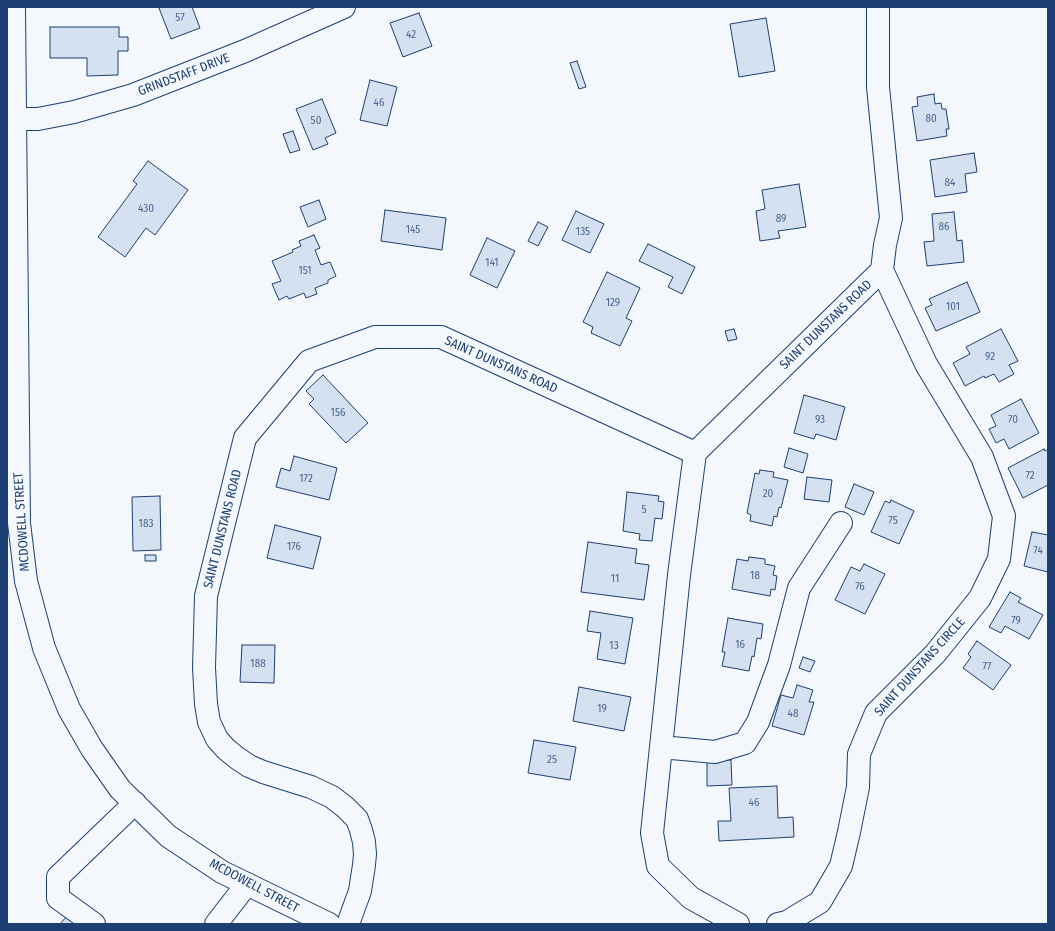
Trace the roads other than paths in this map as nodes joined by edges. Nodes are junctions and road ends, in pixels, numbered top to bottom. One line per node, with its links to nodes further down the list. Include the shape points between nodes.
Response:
1 (344, 7): 5 (street, GRINDSTAFF DRIVE, via 246,51 133,95 38,119)
2 (878, 7): 6 (street, SAINT DUNSTANS ROAD, via 878,88 891,218)
3 (12, 13): 4 (street, MCDOWELL STREET)
4 (11, 64): 5 (street, MCDOWELL STREET)
5 (16, 119): 8 (street, MCDOWELL STREET)
6 (882, 270): 7 (street, SAINT DUNSTANS ROAD); 18 (street, SAINT DUNSTANS CIRCLE, via 926,364 982,457 1004,516 999,559 980,598 935,654 876,713 859,754 858,787 841,866 820,902 787,922)
7 (695, 453): 10 (street); 16 (street, SAINT DUNSTANS ROAD, via 441,337 375,337 309,361 245,438 206,596 206,704 217,739 237,758 262,772 311,787 332,797 357,818 364,842 365,860 360,891)
8 (13, 523): 11 (street, MCDOWELL STREET, via 44,648 69,709 116,784)
9 (841, 523): 10 (street, via 799,588 779,665 758,722 745,743 715,752)
10 (661, 747): 17 (street, via 652,833 658,866 691,898)
11 (135, 803): 12 (street, MCDOWELL STREET, via 168,836 222,872); 13 (street, via 58,877 58,898)
12 (247, 884): 14 (street); 15 (street, MCDOWELL STREET)
13 (94, 924)
14 (216, 924)
15 (329, 924)
16 (348, 924)
17 (738, 924)
18 (778, 924)

